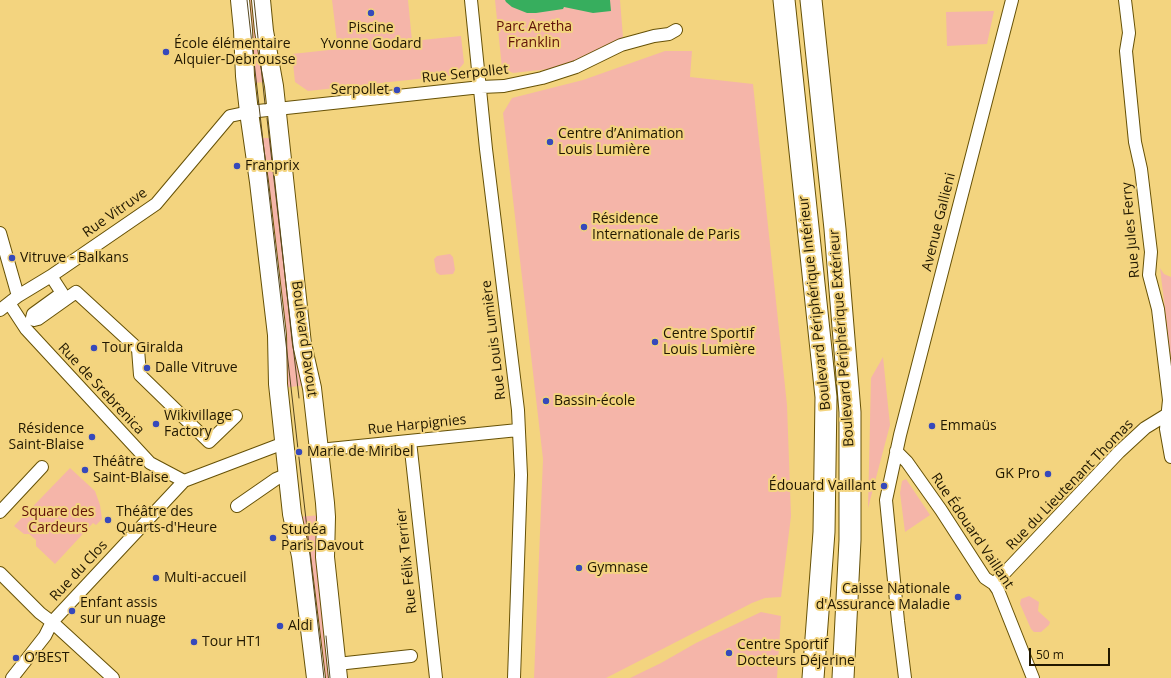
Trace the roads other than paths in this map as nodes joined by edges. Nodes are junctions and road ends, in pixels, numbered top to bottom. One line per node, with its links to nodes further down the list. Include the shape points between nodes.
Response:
1 (240, 0): 11 (main road, Boulevard Davout)
2 (261, 0): 10 (main road, Boulevard Davout)
3 (471, 0): 9 (street, Rue Louis Lumière)
4 (784, 0): 38 (highway, Boulevard Périphérique Intérieur, via 826,397 824,532)
5 (1012, 0): 21 (street, Avenue Gallieni)
6 (1125, 0): 15 (street, Rue Jules Ferry, via 1129,33 1126,51 1134,135 1141,169 1151,252 1149,275 1159,317)
7 (812, 1): 39 (highway, Boulevard Périphérique Extérieur, via 850,412 850,540)
8 (676, 30): 9 (street, Rue Serpollet, via 621,46 576,67 542,78 504,86)
9 (481, 87): 10 (street, Rue Serpollet); 17 (street, Rue Louis Lumière, via 491,194 518,410)
10 (277, 109): 11 (street, Rue Serpollet); 20 (main road, Boulevard Davout, via 302,344 312,388)
11 (248, 112): 13 (street, Rue Vitruve, via 230,116 156,204); 19 (main road, Boulevard Davout, via 277,335 278,384)
12 (0, 233): 14 (street, Rue de Srebrenica)
13 (50, 276): 14 (street, Rue Vitruve); 16 (street, via 62,293 32,314 34,320 76,292 138,349 140,375 209,442)
14 (9, 303): 25 (street, Rue de Srebrenica, via 26,329 150,463)
15 (1169, 413): 22 (street, Rue Jules Ferry, via 1166,429); 29 (street, Rue du Lieutenant Thomas, via 1145,428 1119,452)
16 (236, 416)
17 (518, 430): 18 (street, Rue Harpignies); 37 (street, Rue Louis Lumière, via 521,475)
18 (410, 441): 20 (street, Rue Harpignies); 36 (street, Rue Félix Terrier)
19 (284, 443): 24 (main road, Boulevard Davout); 25 (street, Rue du Clos)
20 (319, 450): 32 (main road, Boulevard Davout, via 326,517 325,557)
21 (896, 451): 29 (street, Rue Édouard Vaillant, via 907,462 941,510 984,578); 40 (street, Avenue Gallieni, via 886,500)
22 (1171, 457)
23 (42, 467): 27 (street)
24 (288, 474): 26 (street, via 276,479); 35 (main road, Boulevard Davout)
25 (184, 480): 30 (street, Rue du Clos)
26 (237, 506)
27 (0, 512)
28 (0, 573): 30 (street)
29 (994, 584): 41 (street, Rue Édouard Vaillant)
30 (52, 622): 33 (street, Rue du Clos, via 45,636); 34 (street)
31 (411, 656): 32 (street)
32 (338, 671)
33 (12, 678)
34 (113, 678)
35 (316, 678)
36 (436, 678)
37 (514, 678)
38 (813, 678)
39 (843, 678)
40 (905, 678)
41 (1033, 678)

